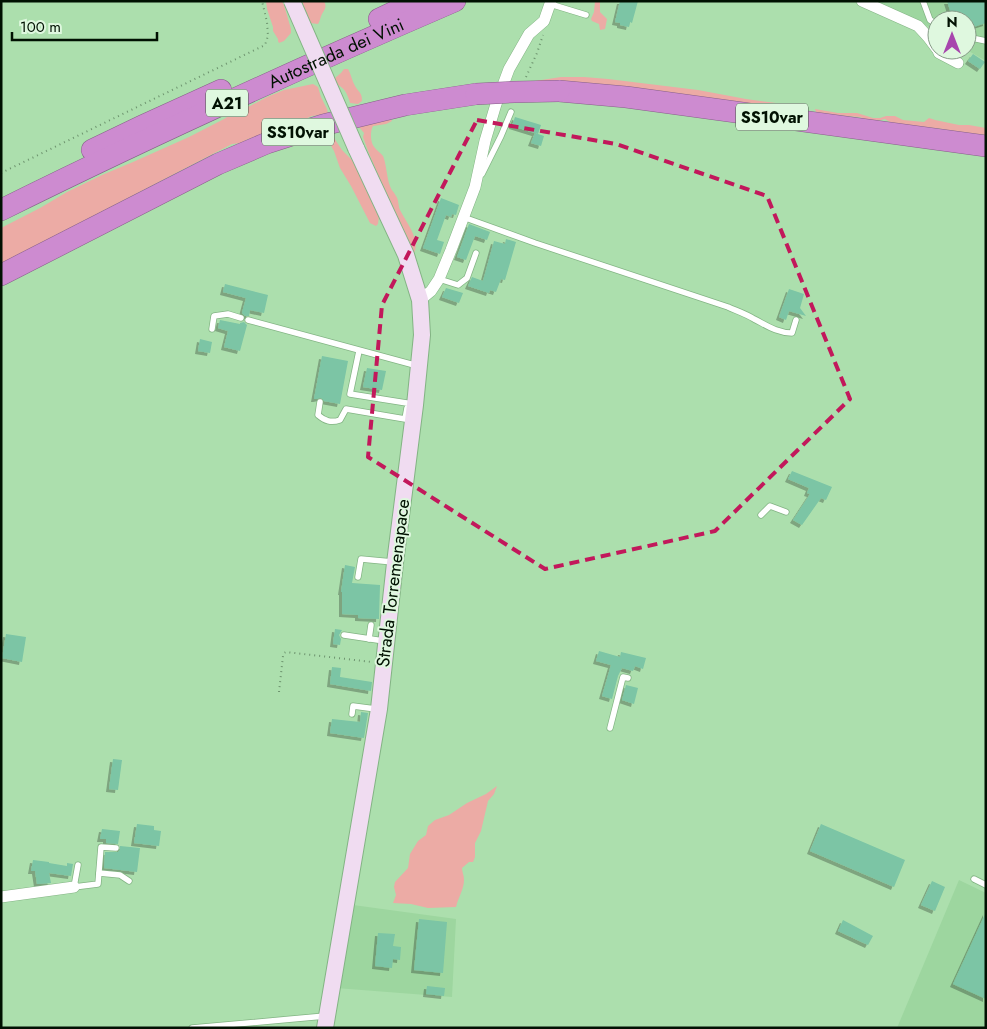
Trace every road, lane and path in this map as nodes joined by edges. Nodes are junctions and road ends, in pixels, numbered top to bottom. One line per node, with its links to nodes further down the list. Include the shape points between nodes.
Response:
1 (262, 1): 15 (path, via 268,36 265,44)
2 (292, 1): 23 (street, Strada Torremenapace, bridge, via 406,255)
3 (417, 1): 17 (highway, Autostrada dei Vini / A21)
4 (455, 1): 18 (highway, Autostrada dei Vini / A21, via 338,52)
5 (862, 1): 9 (street, via 918,26)
6 (551, 3): 7 (lane); 8 (street)
7 (586, 15)
8 (544, 21): 12 (path, via 544,34); 16 (street, via 530,34 509,69 485,141)
9 (927, 36)
10 (953, 60): 11 (street)
11 (958, 63)
12 (526, 76)
13 (510, 112): 16 (lane)
14 (986, 146): 21 (highway, SS10var, bridge, via 635,98 559,91 476,94 405,105 267,143 218,164)
15 (1, 173)
16 (475, 188): 19 (street)
17 (1, 194)
18 (1, 210)
19 (463, 217): 22 (street); 26 (lane, via 728,307 784,333 792,333)
20 (476, 253): 22 (lane, via 467,278 458,285)
21 (1, 275)
22 (439, 279): 23 (street)
23 (420, 300): 29 (street, Strada Torremenapace)
24 (241, 318): 27 (lane, via 228,314 214,316)
25 (248, 320): 28 (lane)
26 (796, 320)
27 (212, 329)
28 (359, 351): 29 (lane); 31 (lane, via 350,394)
29 (420, 367): 31 (street, Strada Torremenapace)
30 (320, 402): 31 (lane, via 318,415 324,421 334,422 340,420 346,409 405,420)
31 (412, 404): 34 (street, Strada Torremenapace)
32 (786, 512): 33 (lane, via 770,506)
33 (761, 515)
34 (395, 563): 35 (lane, via 361,558); 39 (street, Strada Torremenapace)
35 (358, 577)
36 (371, 625): 38 (lane)
37 (344, 635): 38 (lane)
38 (368, 639): 39 (lane)
39 (386, 642): 40 (street, Strada Torremenapace)
40 (384, 664): 42 (path, via 286,652); 43 (street, Strada Torremenapace)
41 (628, 678): 45 (lane, via 624,677)
42 (279, 692)
43 (378, 709): 44 (lane, via 353,706); 54 (street, Strada Torremenapace)
44 (352, 714)
45 (610, 728)
46 (116, 848): 48 (lane, via 101,846)
47 (78, 865): 52 (lane)
48 (99, 873): 50 (lane, via 120,875); 52 (lane, via 98,884)
49 (974, 879): 51 (lane)
50 (129, 881)
51 (986, 885)
52 (74, 887): 53 (street)
53 (1, 897)
54 (326, 1022): 55 (lane)
55 (192, 1028)

